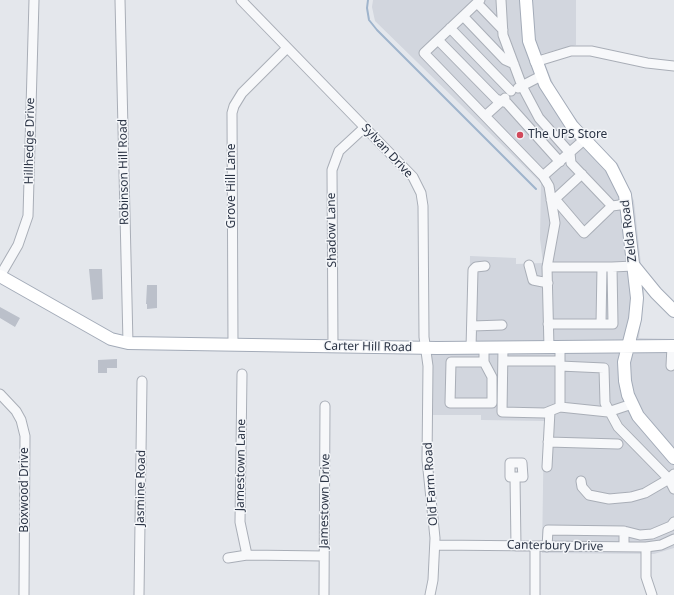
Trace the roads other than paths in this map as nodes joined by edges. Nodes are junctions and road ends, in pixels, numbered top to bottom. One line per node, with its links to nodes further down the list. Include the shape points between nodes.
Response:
1 (34, 0): 35 (street, Hillhedge Drive, via 28,216 18,245)
2 (120, 0): 43 (street, Robinson Hill Road)
3 (241, 0): 11 (street, Sylvan Drive)
4 (501, 0): 9 (street)
5 (526, 0): 12 (main road, Zelda Road, via 529,41)
6 (479, 2): 7 (street); 9 (street)
7 (463, 16): 8 (street); 13 (street, via 505,60)
8 (450, 28): 10 (street); 17 (street)
9 (503, 30): 13 (street)
10 (438, 40): 18 (street, via 496,99); 19 (street, via 424,53)
11 (287, 48): 20 (street, Sylvan Drive); 44 (street, Grove Hill Lane, via 242,93 232,113)
12 (535, 62): 14 (street, via 571,51 592,51); 15 (main road, Zelda Road)
13 (514, 64): 16 (street)
14 (674, 66)
15 (541, 76): 16 (street); 21 (main road, Zelda Road, via 561,112)
16 (522, 86): 17 (street); 22 (street, via 539,118)
17 (511, 91): 18 (street)
18 (502, 101): 19 (street); 23 (street, via 507,103)
19 (485, 116): 25 (street)
20 (364, 127): 46 (street, Shadow Lane, via 340,151 332,170); 48 (street, Sylvan Drive, via 413,177 421,193 424,338)
21 (584, 139): 22 (street); 27 (main road, Zelda Road, via 617,176)
22 (570, 153): 23 (street); 24 (street, via 571,163)
23 (560, 162): 25 (street)
24 (582, 174): 26 (street); 28 (street)
25 (543, 176): 26 (street, via 550,186)
26 (553, 199): 28 (street, via 584,232); 32 (street, via 555,223)
27 (627, 204): 28 (street); 31 (main road, Zelda Road)
28 (612, 206)
29 (530, 265): 36 (street, via 533,280)
30 (485, 266): 41 (street, via 473,270)
31 (634, 266): 34 (street); 37 (main road); 52 (main road, Zelda Road, via 636,308)
32 (548, 267): 33 (street); 36 (street)
33 (602, 267): 34 (street); 39 (street)
34 (612, 267): 39 (street, via 613,324)
35 (0, 276): 43 (main road, Carter Hill Road, via 110,339)
36 (548, 283): 38 (street)
37 (674, 311)
38 (548, 324): 39 (street); 51 (street)
39 (601, 324)
40 (502, 325): 42 (street)
41 (472, 326): 42 (street); 45 (street)
42 (486, 326): 45 (street)
43 (128, 343): 44 (main road, Carter Hill Road)
44 (233, 344): 46 (main road, Carter Hill Road)
45 (471, 345): 48 (main road, Carter Hill Road); 49 (main road, Carter Hill Road)
46 (333, 346): 48 (main road, Carter Hill Road)
47 (673, 346): 52 (main road, Carter Hill Road); 56 (street)
48 (427, 348): 76 (street, Old Farm Road, via 427,460)
49 (484, 348): 50 (main road, Carter Hill Road); 53 (street)
50 (504, 348): 51 (main road, Carter Hill Road); 54 (street)
51 (554, 348): 52 (main road, Carter Hill Road); 55 (street)
52 (627, 348): 60 (main road, via 624,375)
53 (484, 362): 53 (street, via 492,377 492,402 450,403 451,362)
54 (503, 362): 55 (street); 63 (street, via 502,412)
55 (560, 364): 62 (street); 64 (street, via 604,368 605,403)
56 (671, 366)
57 (242, 374): 82 (street, Jamestown Lane, via 240,522)
58 (142, 381): 86 (street, Jasmine Road)
59 (0, 394): 85 (street, Boxwood Drive, via 16,411 25,436)
60 (632, 404): 64 (street); 67 (main road, via 646,426)
61 (326, 406): 83 (street, Jamestown Drive)
62 (560, 407): 63 (street); 64 (street)
63 (550, 411): 65 (street)
64 (608, 412): 70 (street, via 618,427)
65 (548, 442): 66 (street); 68 (street)
66 (618, 444)
67 (674, 458)
68 (547, 467)
69 (515, 477): 77 (street)
70 (672, 477): 71 (street, via 645,493 620,499 595,498 589,495); 72 (street)
71 (580, 482)
72 (674, 488)
73 (674, 522): 74 (street, via 671,526 652,534 640,535)
74 (624, 531): 79 (street, via 548,530); 80 (street)
75 (674, 539): 81 (street, Canterbury Drive, via 661,545)
76 (435, 545): 77 (street, Canterbury Drive); 88 (street, Old Farm Road)
77 (516, 546): 78 (street, Canterbury Drive)
78 (535, 547): 79 (street, Canterbury Drive); 89 (street)
79 (547, 547): 80 (street, Canterbury Drive)
80 (624, 547): 81 (street, Canterbury Drive)
81 (646, 547): 90 (street, via 646,577)
82 (247, 555): 83 (street); 84 (street)
83 (324, 556): 87 (street, Jamestown Drive)
84 (228, 558)
85 (24, 595)
86 (139, 595)
87 (324, 595)
88 (430, 595)
89 (535, 595)
90 (652, 595)

